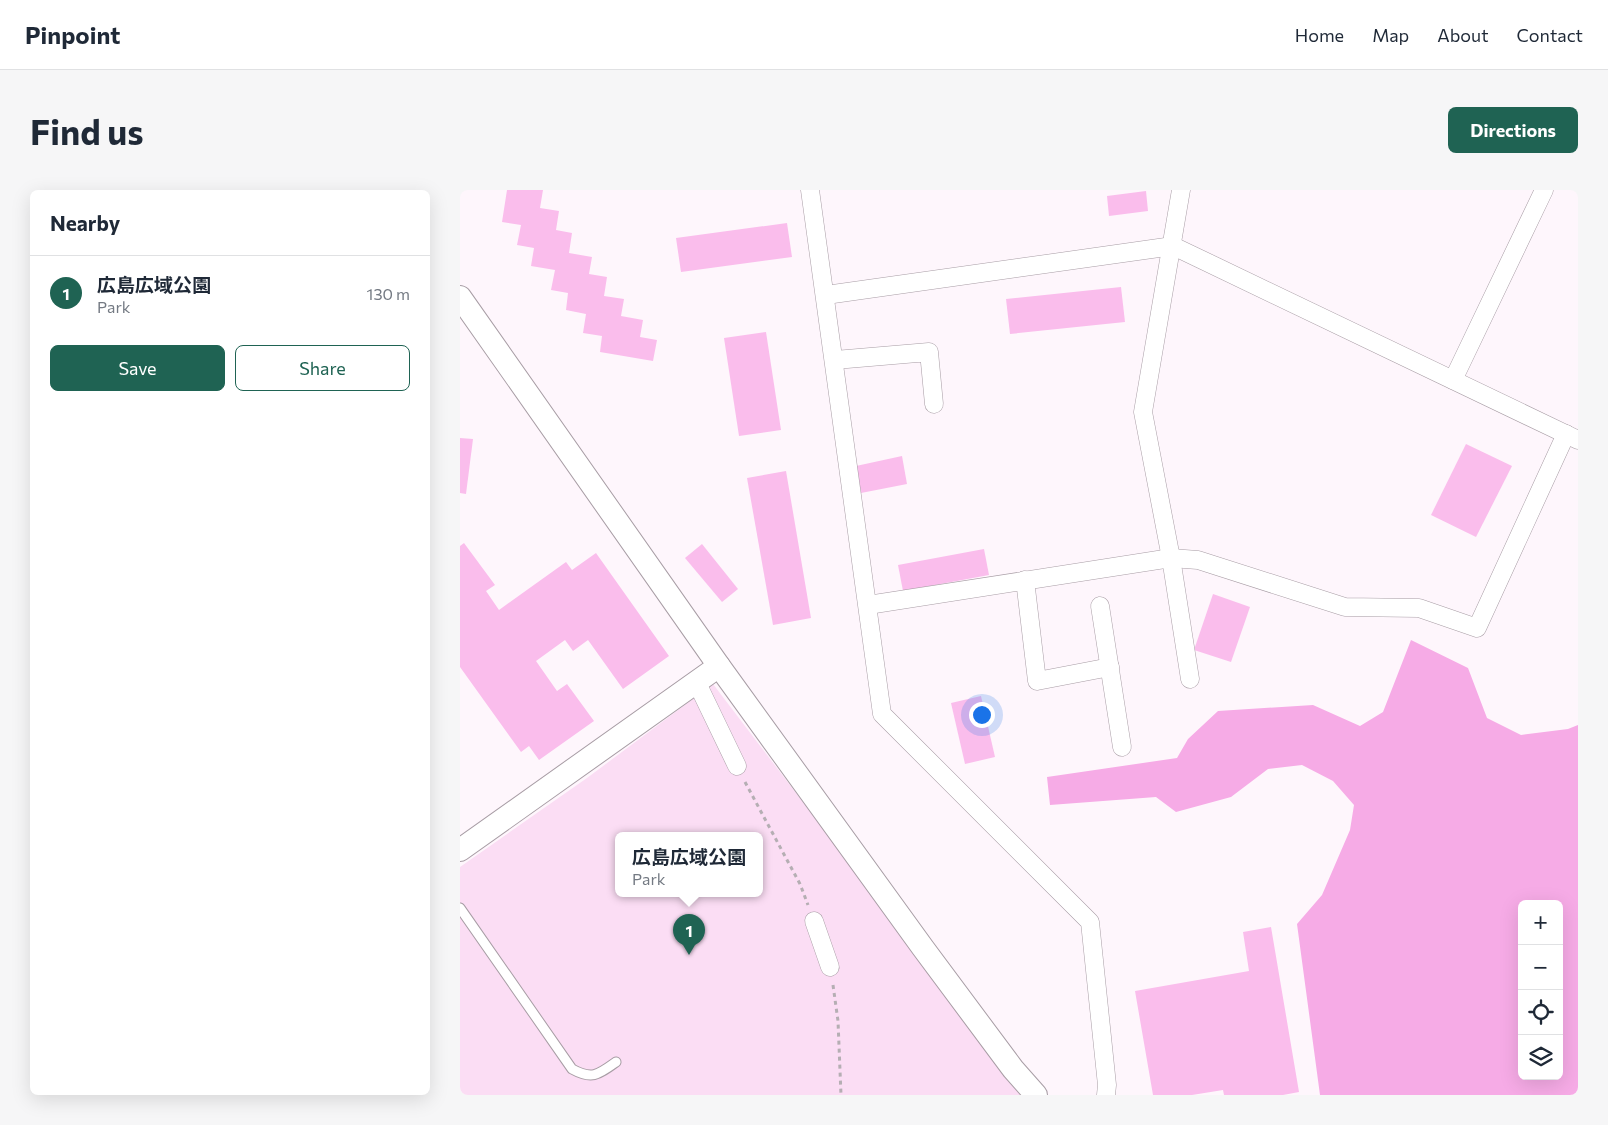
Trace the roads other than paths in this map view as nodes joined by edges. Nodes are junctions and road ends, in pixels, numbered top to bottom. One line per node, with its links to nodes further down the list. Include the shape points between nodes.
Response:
1 (810, 190): 5 (street)
2 (1181, 190): 4 (street)
3 (1544, 190): 8 (street)
4 (1173, 246): 5 (street); 8 (street); 11 (street, via 1143,412)
5 (826, 295): 7 (street)
6 (460, 297): 15 (street)
7 (835, 360): 9 (street, via 929,352); 13 (street)
8 (1453, 380): 10 (street)
9 (934, 404)
10 (1572, 437): 11 (street, via 1476,628 1419,608 1345,607 1198,560)
11 (1171, 558): 12 (street); 17 (street)
12 (1026, 580): 13 (street); 16 (street, via 1037,682)
13 (868, 604): 27 (street, via 882,714 1090,922)
14 (1100, 606): 16 (street)
15 (719, 666): 18 (street); 26 (street, via 946,979)
16 (1110, 667): 19 (street)
17 (1190, 679)
18 (697, 682): 20 (street); 21 (street)
19 (1122, 747)
20 (737, 766)
21 (460, 850)
22 (460, 908): 25 (lane, via 572,1069 585,1076 598,1074)
23 (814, 921): 24 (street)
24 (830, 967)
25 (616, 1062)
26 (1036, 1095)
27 (1106, 1095)

